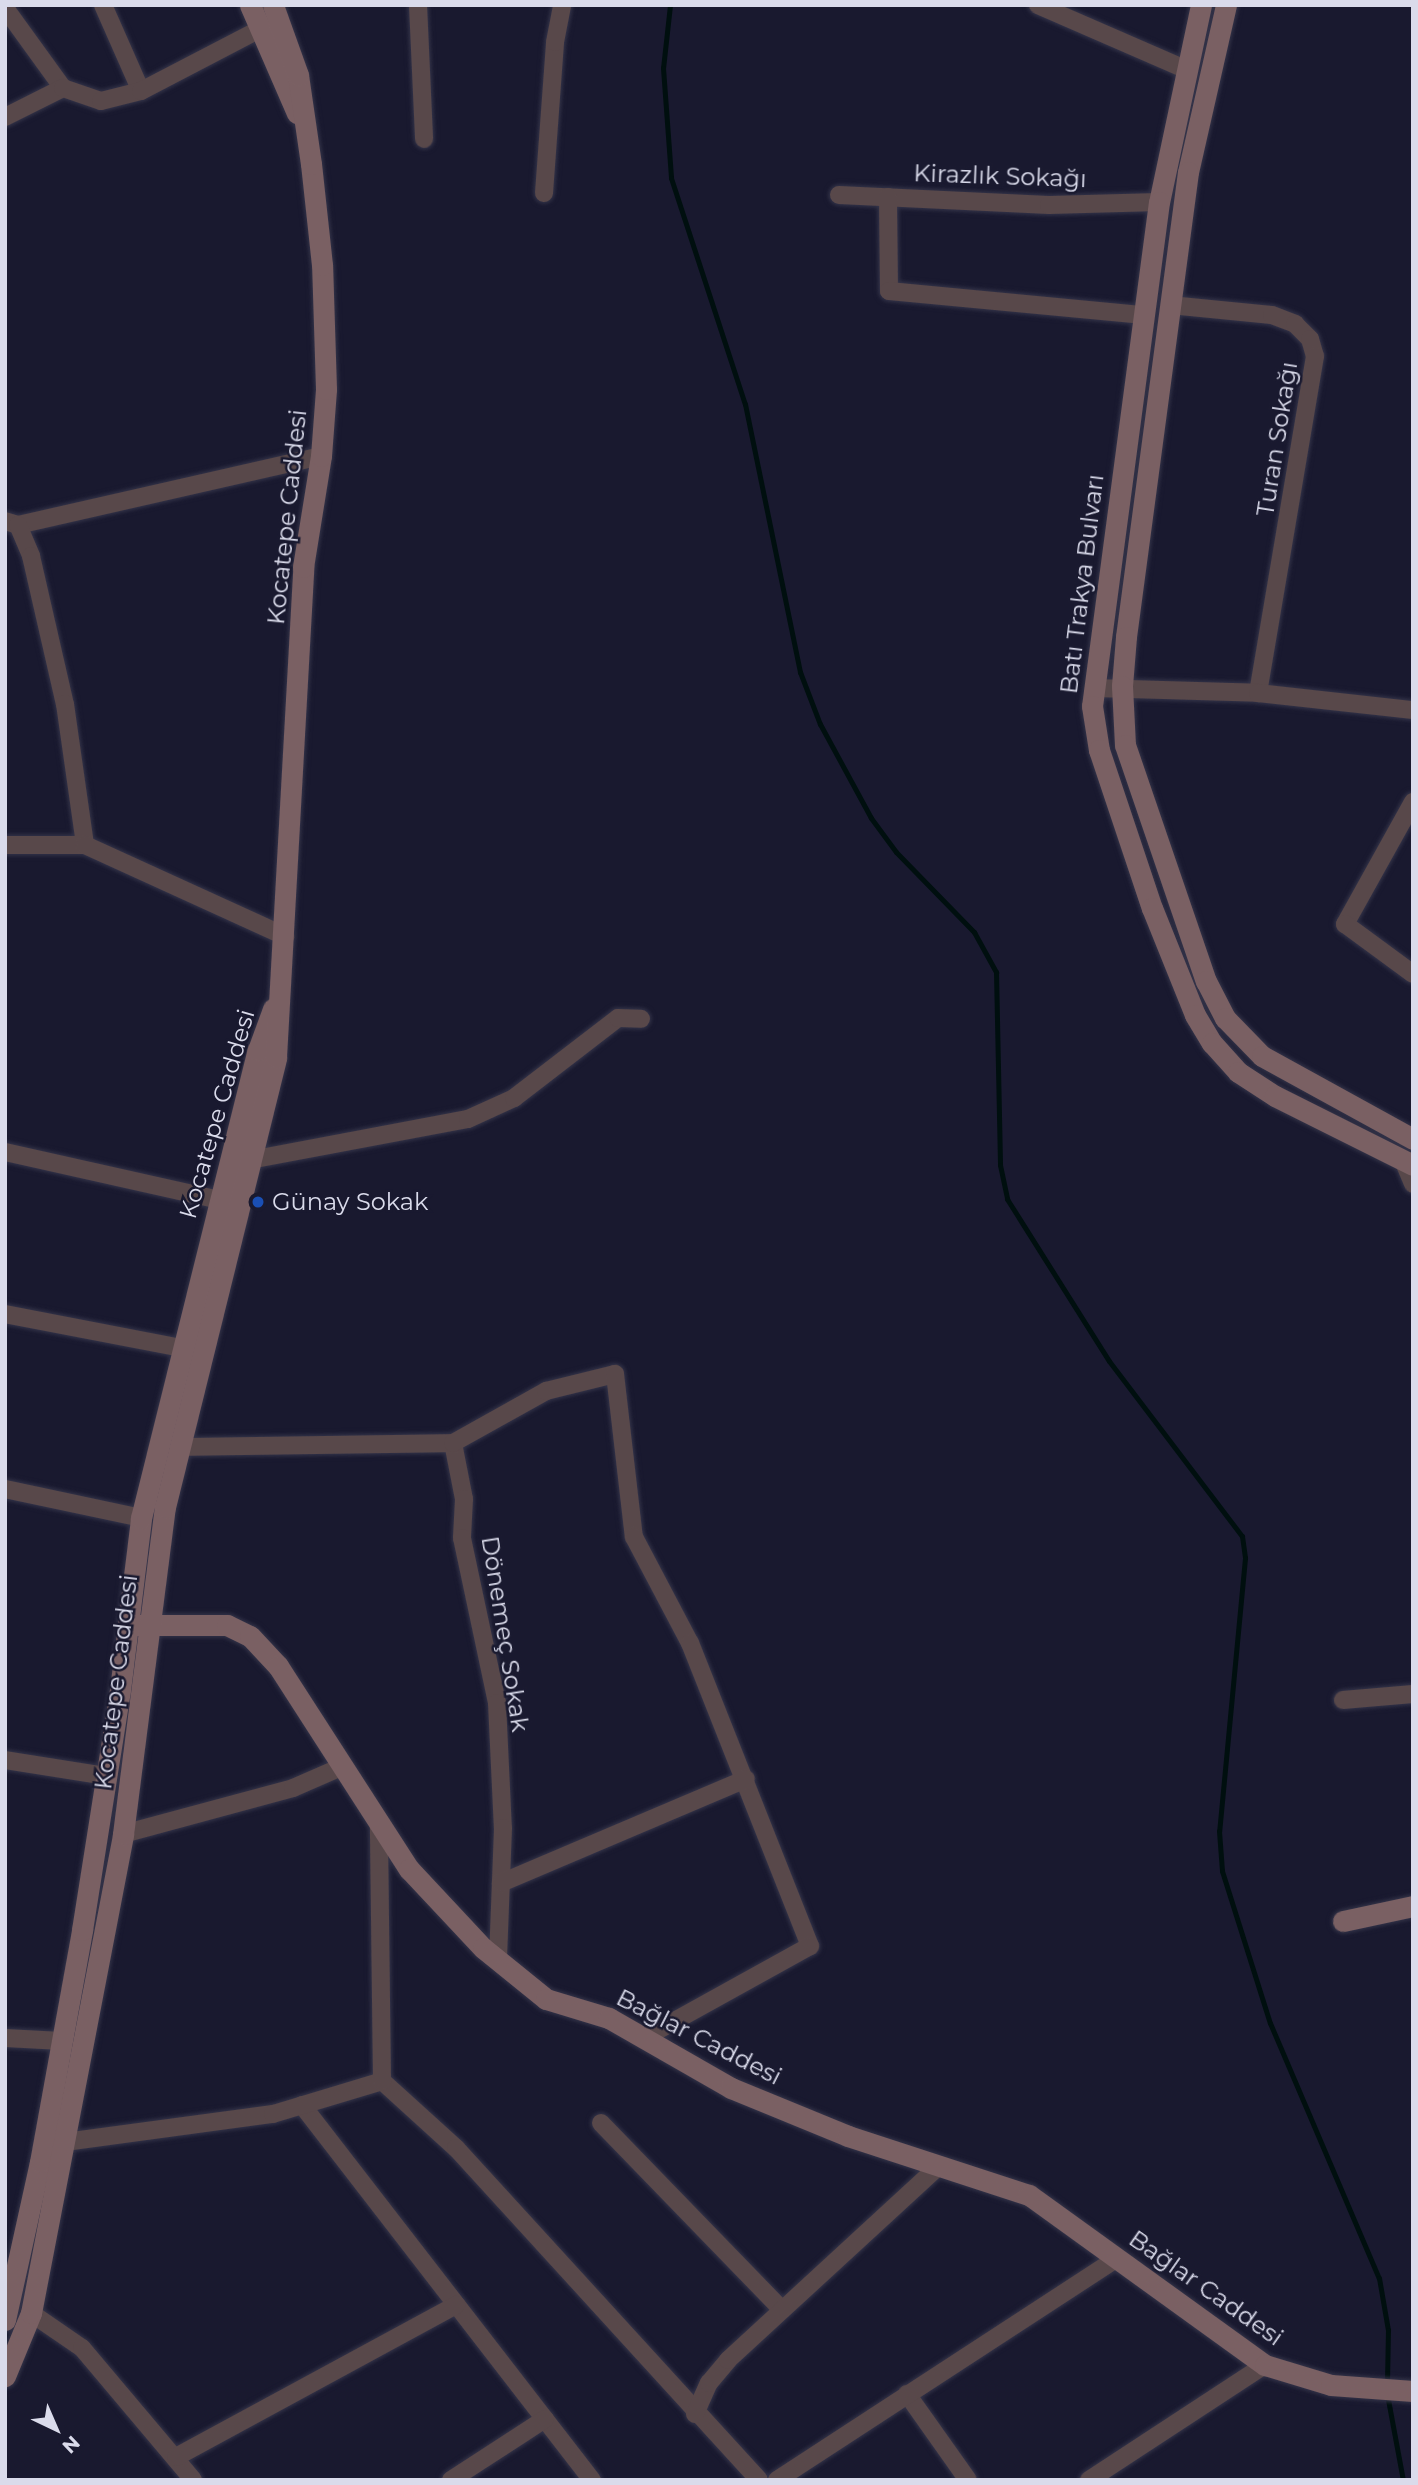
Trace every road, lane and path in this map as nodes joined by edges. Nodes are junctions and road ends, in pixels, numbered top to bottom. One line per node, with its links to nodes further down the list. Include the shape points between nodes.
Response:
1 (103, 5): 12 (street)
2 (250, 5): 9 (main road, Kocatepe Caddesi)
3 (418, 5): 14 (street)
4 (562, 5): 15 (street)
5 (1038, 5): 10 (street)
6 (1202, 5): 10 (main road, Batı Trakya Bulvarı)
7 (1226, 5): 19 (main road, Batı Trakya Bulvarı, via 1188,172)
8 (5, 8): 11 (street)
9 (271, 19): 12 (street); 21 (main road, Kocatepe Caddesi, via 298,75 322,265 326,388)
10 (1185, 69): 18 (main road, Batı Trakya Bulvarı)
11 (63, 88): 12 (street, via 101,101); 13 (street)
12 (141, 91)
13 (5, 117)
14 (424, 139)
15 (544, 194)
16 (839, 195): 17 (street, Kirazlık Sokağı)
17 (888, 197): 18 (street, Kirazlık Sokağı, via 1049,205); 20 (street, via 889,291)
18 (1159, 202): 20 (main road, Batı Trakya Bulvarı)
19 (1170, 305): 23 (main road, Batı Trakya Bulvarı); 25 (street, Turan Sokağı, via 1272,315 1295,324 1310,339 1315,356)
20 (1144, 315): 24 (main road, Batı Trakya Bulvarı)
21 (321, 456): 22 (street); 30 (main road, Kocatepe Caddesi, via 303,567)
22 (12, 523): 29 (street, via 31,556 65,704)
23 (1122, 686): 24 (street); 25 (street); 34 (main road, Batı Trakya Bulvarı, via 1125,746 1206,981 1225,1018 1262,1056)
24 (1094, 688): 37 (main road, Batı Trakya Bulvarı, via 1091,706 1103,763 1152,908 1195,1015 1212,1043 1238,1072 1275,1096)
25 (1258, 693): 26 (street)
26 (1413, 710)
27 (1413, 802): 31 (street, via 1345,924)
28 (5, 845): 29 (street)
29 (85, 845): 30 (street)
30 (285, 936): 32 (main road, Kocatepe Caddesi)
31 (1413, 974)
32 (279, 994): 36 (main road, Kocatepe Caddesi, via 276,1057); 39 (main road, Kocatepe Caddesi, via 258,1050)
33 (641, 1019): 36 (street, via 618,1018 514,1098 467,1119)
34 (1413, 1139)
35 (5, 1152): 39 (street)
36 (250, 1160): 43 (main road, Kocatepe Caddesi)
37 (1408, 1163): 38 (street)
38 (1413, 1184)
39 (220, 1200): 41 (main road, Kocatepe Caddesi)
40 (5, 1314): 41 (street)
41 (182, 1348): 45 (main road, Kocatepe Caddesi)
42 (453, 1443): 43 (street); 53 (street, via 546,1391 615,1374 634,1537 690,1643); 56 (street, Dönemeç Sokak, via 464,1499 462,1538 497,1703)
43 (180, 1447): 46 (main road, Kocatepe Caddesi, via 160,1531)
44 (5, 1489): 45 (street)
45 (141, 1518): 47 (main road, Kocatepe Caddesi)
46 (153, 1624): 47 (main road, Bağlar Caddesi); 51 (main road, Bağlar Caddesi, via 227,1625 250,1636 278,1666); 55 (main road, Kocatepe Caddesi)
47 (129, 1625): 52 (main road, Kocatepe Caddesi)
48 (1413, 1694): 49 (street)
49 (1343, 1700)
50 (5, 1760): 52 (street)
51 (341, 1767): 54 (main road, Bağlar Caddesi); 55 (street, via 293,1788)
52 (106, 1776): 62 (main road, Kocatepe Caddesi)
53 (746, 1779): 56 (street); 61 (street, via 810,1946)
54 (379, 1825): 59 (main road, Bağlar Caddesi, via 409,1868); 63 (street)
55 (123, 1834): 66 (main road, Kocatepe Caddesi)
56 (501, 1882): 59 (street, Dönemeç Sokak)
57 (1413, 1906): 58 (main road)
58 (1343, 1921)
59 (498, 1960): 61 (main road, Bağlar Caddesi, via 546,1999 609,2018)
60 (5, 2038): 62 (street)
61 (644, 2038): 67 (main road, Bağlar Caddesi, via 731,2088 848,2136)
62 (62, 2041): 72 (main road, Kocatepe Caddesi)
63 (382, 2081): 64 (street); 77 (street, via 457,2148)
64 (302, 2105): 66 (street, via 274,2114); 69 (street)
65 (601, 2123): 70 (street)
66 (65, 2142): 71 (main road, Kocatepe Caddesi)
67 (939, 2166): 68 (main road, Bağlar Caddesi, via 1029,2195); 70 (street)
68 (1116, 2259): 73 (main road, Bağlar Caddesi); 76 (street)
69 (456, 2305): 78 (street); 79 (street)
70 (782, 2310): 77 (street, via 728,2360 709,2383)
71 (31, 2313): 74 (main road, Kocatepe Caddesi); 79 (street, via 82,2348)
72 (5, 2320)
73 (1265, 2365): 75 (main road, Bağlar Caddesi, via 1352,2388); 86 (street)
74 (5, 2376)
75 (1413, 2391)
76 (907, 2394): 84 (street); 85 (street)
77 (695, 2413): 83 (street)
78 (545, 2419): 81 (street); 82 (street)
79 (176, 2457): 80 (street)
80 (193, 2480)
81 (450, 2480)
82 (592, 2480)
83 (759, 2480)
84 (777, 2480)
85 (968, 2480)
86 (1089, 2480)

